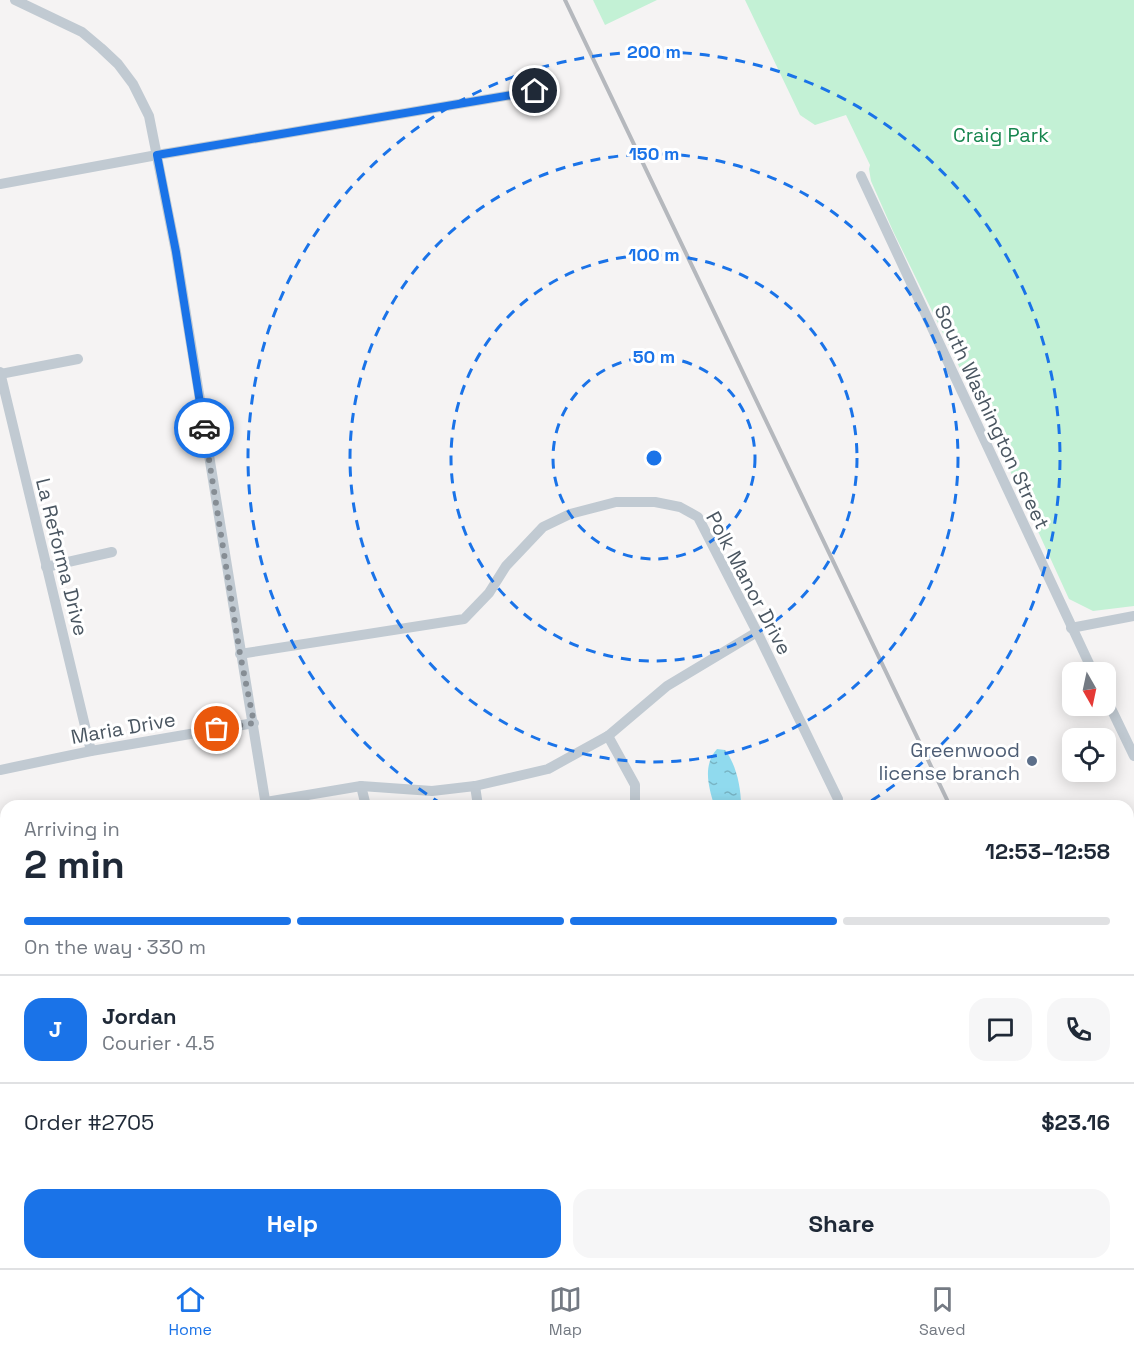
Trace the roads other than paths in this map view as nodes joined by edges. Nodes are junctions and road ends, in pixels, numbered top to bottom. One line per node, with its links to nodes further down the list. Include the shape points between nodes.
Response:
1 (15, 0): 3 (street, via 82,32 118,64 134,84 149,116)
2 (535, 91): 3 (street)
3 (157, 155): 5 (street); 13 (street)
4 (861, 176): 11 (street, South Washington Street)
5 (0, 184)
6 (78, 359): 7 (street)
7 (0, 373): 9 (street, La Reforma Drive)
8 (112, 552): 9 (street)
9 (46, 567): 18 (street, La Reforma Drive)
10 (1134, 616): 11 (street)
11 (1071, 628): 14 (street, South Washington Street)
12 (758, 632): 13 (street, Polk Manor Drive, via 698,517 680,507 655,502 616,502 570,513 543,527 464,619); 17 (street, via 667,686); 23 (street, Polk Manor Drive)
13 (240, 654): 16 (street)
14 (1088, 662)
15 (1115, 716): 19 (street)
16 (254, 723): 18 (street, Maria Drive); 24 (street)
17 (608, 736): 22 (street, via 548,769); 28 (street, via 635,785)
18 (91, 751): 20 (street, Maria Drive)
19 (1134, 756)
20 (0, 770)
21 (362, 786): 22 (street, via 432,791); 25 (street); 26 (street)
22 (475, 786): 27 (street)
23 (838, 799)
24 (265, 800)
25 (287, 800)
26 (365, 800)
27 (477, 800)
28 (635, 800)

